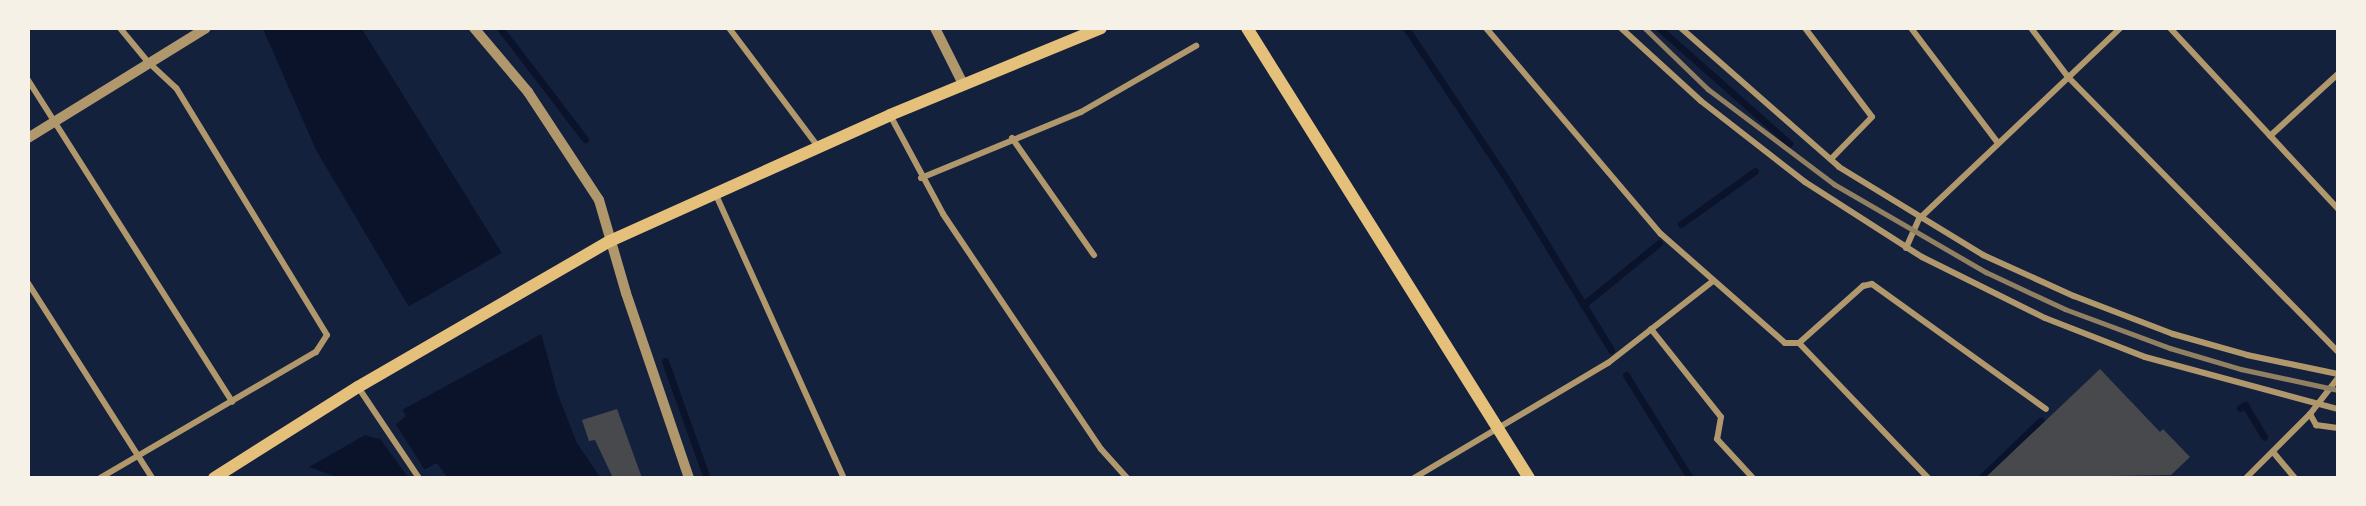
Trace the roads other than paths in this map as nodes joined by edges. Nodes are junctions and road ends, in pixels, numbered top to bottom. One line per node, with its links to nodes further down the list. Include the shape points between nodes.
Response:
1 (120, 28): 17 (street)
2 (206, 28): 17 (street)
3 (474, 28): 34 (street, via 528,92 585,173 599,200)
4 (729, 28): 28 (street)
5 (935, 28): 21 (street)
6 (1246, 28): 50 (main road)
7 (1486, 28): 37 (street, via 1661,234)
8 (1621, 28): 35 (street, via 1701,101 1805,183)
9 (1681, 28): 29 (street)
10 (1804, 28): 29 (street, via 1872,117)
11 (1911, 28): 27 (street)
12 (2031, 28): 19 (street)
13 (2120, 28): 19 (street)
14 (2170, 28): 24 (street)
15 (1099, 29): 21 (main road)
16 (1196, 46): 26 (street, via 1081,112)
17 (148, 63): 23 (street); 44 (street, via 176,88 327,335 316,352)
18 (2337, 74): 24 (street)
19 (2068, 77): 27 (street); 41 (street)
20 (28, 80): 23 (street)
21 (963, 84): 22 (main road)
22 (890, 115): 28 (main road); 30 (street)
23 (54, 122): 25 (street); 44 (street)
24 (2270, 136): 32 (street)
25 (28, 138)
26 (1012, 138): 30 (street); 36 (street)
27 (1998, 143): 33 (street)
28 (820, 148): 31 (main road)
29 (1831, 159): 33 (street)
30 (921, 178): 59 (street, via 1103,453)
31 (716, 195): 34 (main road); 58 (street)
32 (2337, 209)
33 (1919, 219): 35 (street); 42 (street, via 1983,255 2162,330)
34 (610, 241): 43 (main road); 57 (street)
35 (1906, 248): 45 (street, via 1989,292 2102,341 2200,374)
36 (1094, 255)
37 (1713, 281): 39 (street); 40 (street, via 1785,343)
38 (28, 283): 52 (street)
39 (1651, 329): 50 (street, via 1608,363); 62 (street, via 1721,417 1717,439)
40 (1799, 343): 46 (street, via 1863,286 1872,284); 63 (street)
41 (2337, 352)
42 (2337, 376): 45 (street)
43 (358, 387): 55 (main road); 56 (street)
44 (232, 402): 52 (street)
45 (2315, 405): 47 (street); 48 (street)
46 (2046, 409)
47 (2337, 409)
48 (2310, 414): 49 (street, via 2316,425); 51 (street)
49 (2337, 428)
50 (1498, 429): 60 (street); 61 (main road)
51 (2273, 452): 64 (street); 65 (street)
52 (140, 454): 53 (street); 54 (street)
53 (100, 477)
54 (152, 477)
55 (214, 477)
56 (419, 477)
57 (689, 477)
58 (844, 477)
59 (1127, 477)
60 (1414, 477)
61 (1529, 477)
62 (1753, 477)
63 (1928, 477)
64 (2246, 477)
65 (2295, 477)

